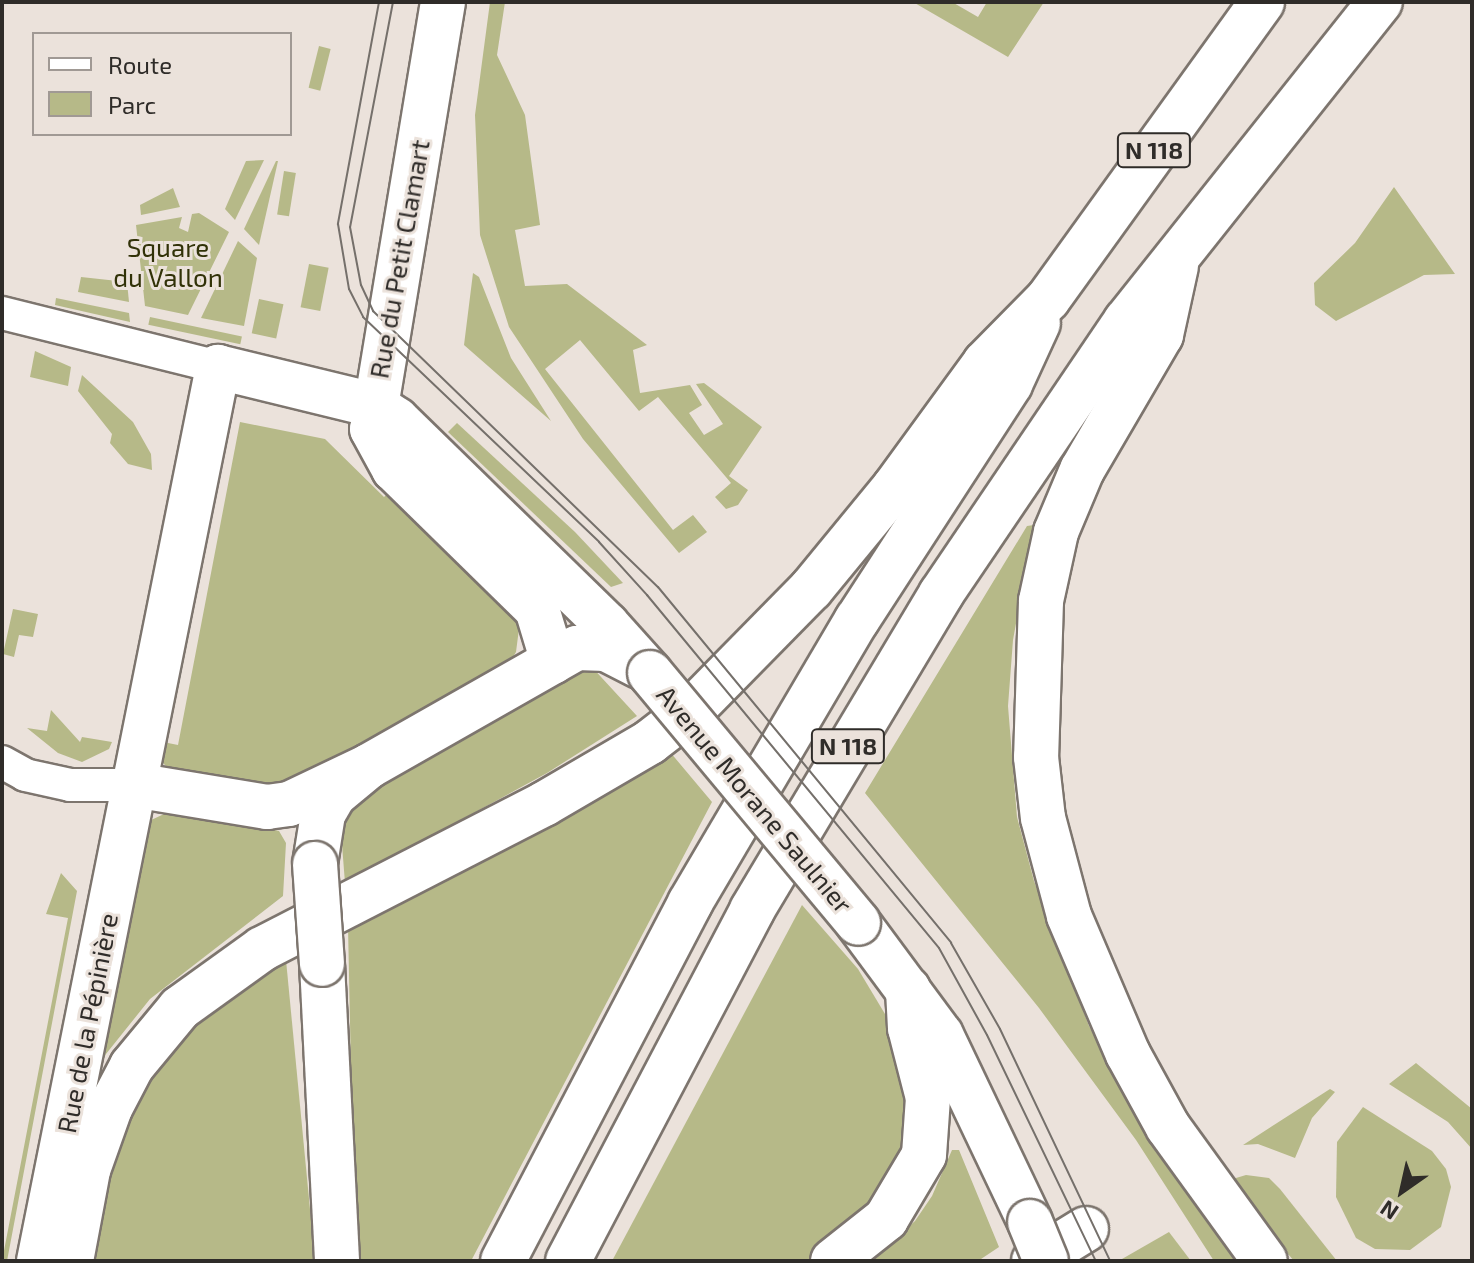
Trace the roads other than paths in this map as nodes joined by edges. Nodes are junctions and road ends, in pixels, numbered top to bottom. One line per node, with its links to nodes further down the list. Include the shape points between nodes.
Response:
1 (443, 2): 8 (main road, Rue du Petit Clamart, via 407,238)
2 (1262, 2): 5 (main road, N 118)
3 (1380, 2): 4 (main road, N 118)
4 (1177, 263): 21 (main road, N 118, via 1126,321 1039,444 862,723 681,1039); 23 (main road, via 1161,335 1082,470 1056,532 1041,601 1034,723 1043,818 1069,916 1128,1054 1168,1127)
5 (1048, 299): 18 (main road, via 985,363 894,488 811,589 694,708 650,742 544,804 262,949 180,1008 132,1066 110,1108 88,1170); 20 (main road, N 118, via 1010,384 857,620 690,903)
6 (2, 313): 7 (street)
7 (218, 367): 8 (main road, Rue du Petit Clamart); 13 (main road, Rue de la Pépinière)
8 (374, 405): 9 (main road, via 372,429 394,469 537,609); 10 (main road, Avenue Morane Saulnier, via 422,441)
9 (553, 662): 10 (main road, via 577,648 606,649); 12 (main road)
10 (650, 673): 14 (main road, Avenue Morane Saulnier, bridge)
11 (2, 762): 13 (street, via 25,775 70,785)
12 (369, 766): 13 (main road, via 279,806); 19 (main road, bridge, via 334,795 323,814 315,864)
13 (134, 785): 17 (main road, Rue de la Pépinière)
14 (908, 989): 16 (main road, Avenue Morane Saulnier, via 941,1035); 22 (main road, via 910,1028 928,1098 924,1155 886,1219)
15 (1086, 1229): 16 (main road)
16 (1037, 1248)
17 (39, 1261)
18 (71, 1261)
19 (337, 1261)
20 (503, 1261)
21 (568, 1261)
22 (833, 1261)
23 (1265, 1261)

